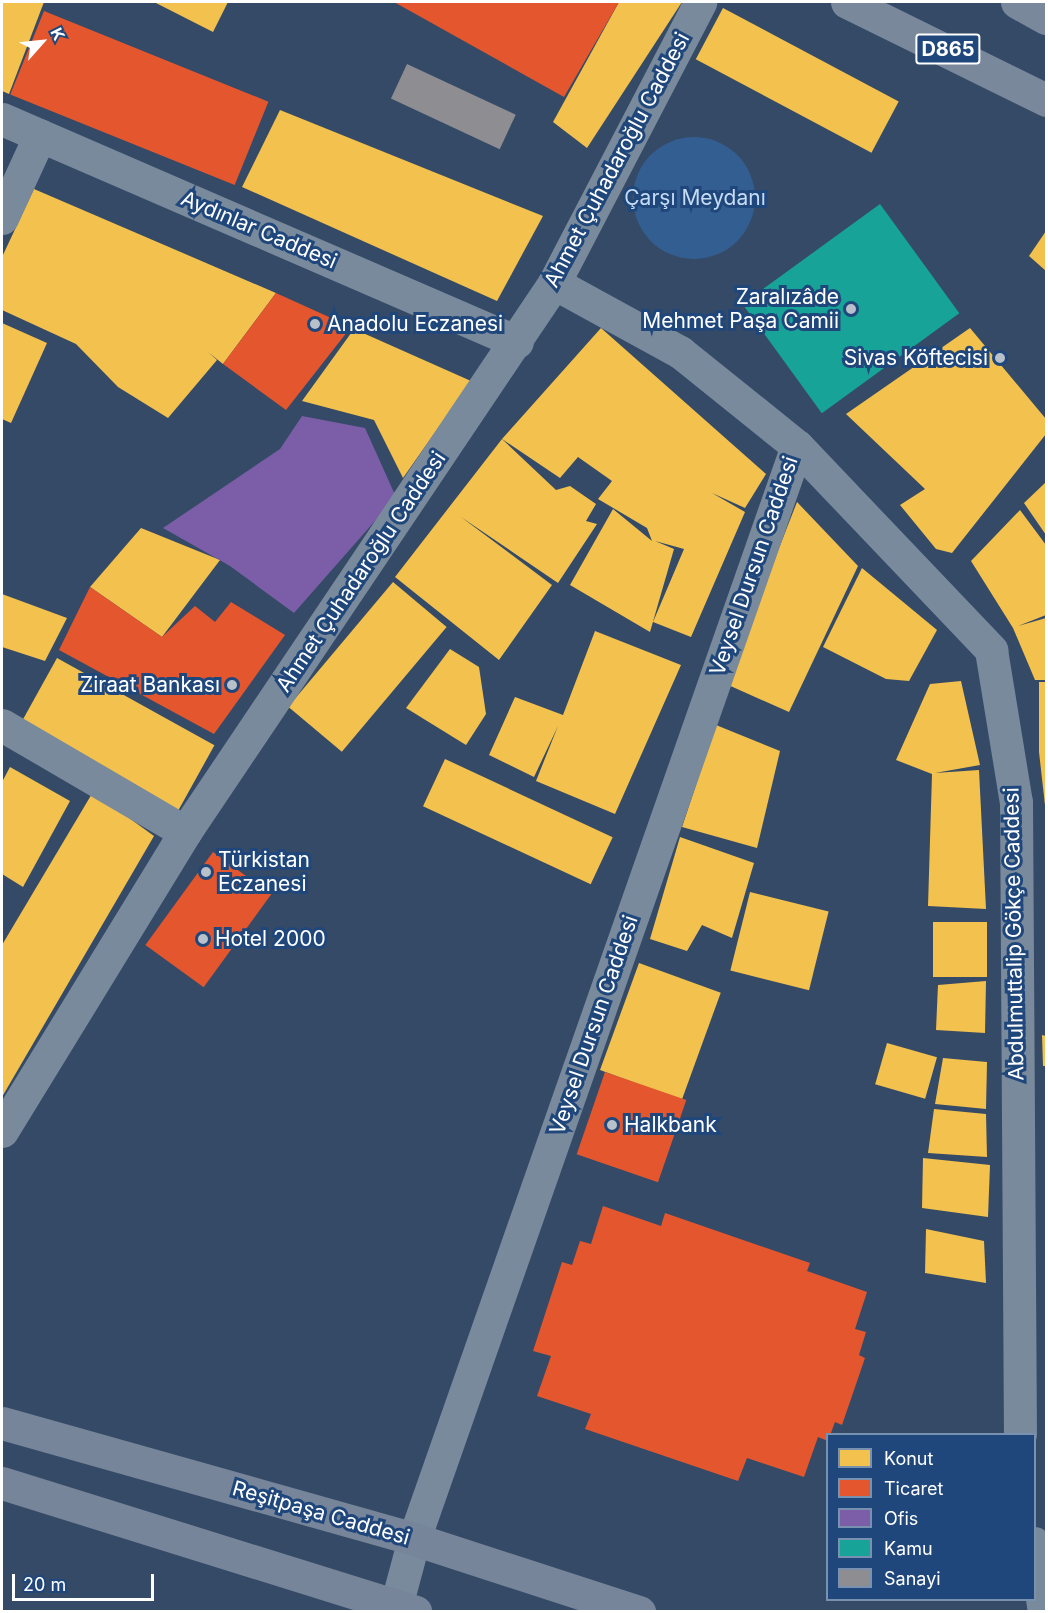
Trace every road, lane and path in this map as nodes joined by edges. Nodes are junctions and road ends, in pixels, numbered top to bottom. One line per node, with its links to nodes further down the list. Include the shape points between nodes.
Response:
1 (700, 2): 9 (street, Ahmet Çuhadaroğlu Caddesi)
2 (847, 2): 5 (highway, D865)
3 (1017, 2): 4 (highway)
4 (1047, 18)
5 (1047, 100)
6 (2, 119): 7 (street, Aydınlar Caddesi)
7 (40, 135): 8 (street); 10 (street, Aydınlar Caddesi)
8 (2, 218)
9 (554, 283): 10 (street, Ahmet Çuhadaroğlu Caddesi); 11 (street, Abdulmuttalip Gökçe Caddesi, via 680,352)
10 (517, 342): 13 (street, Ahmet Çuhadaroğlu Caddesi)
11 (796, 446): 16 (street, Abdulmuttalip Gökçe Caddesi, via 991,650 1016,802); 18 (street, Veysel Dursun Caddesi)
12 (2, 725): 13 (street)
13 (185, 832): 14 (street, Ahmet Çuhadaroğlu Caddesi)
14 (2, 1131)
15 (2, 1423): 18 (main road, Reşitpaşa Caddesi)
16 (1020, 1433)
17 (2, 1483): 20 (main road)
18 (414, 1539): 20 (street, Veysel Dursun Caddesi); 21 (main road, Reşitpaşa Caddesi)
19 (1036, 1551): 22 (street)
20 (405, 1609)
21 (639, 1611)
22 (1044, 1611)

